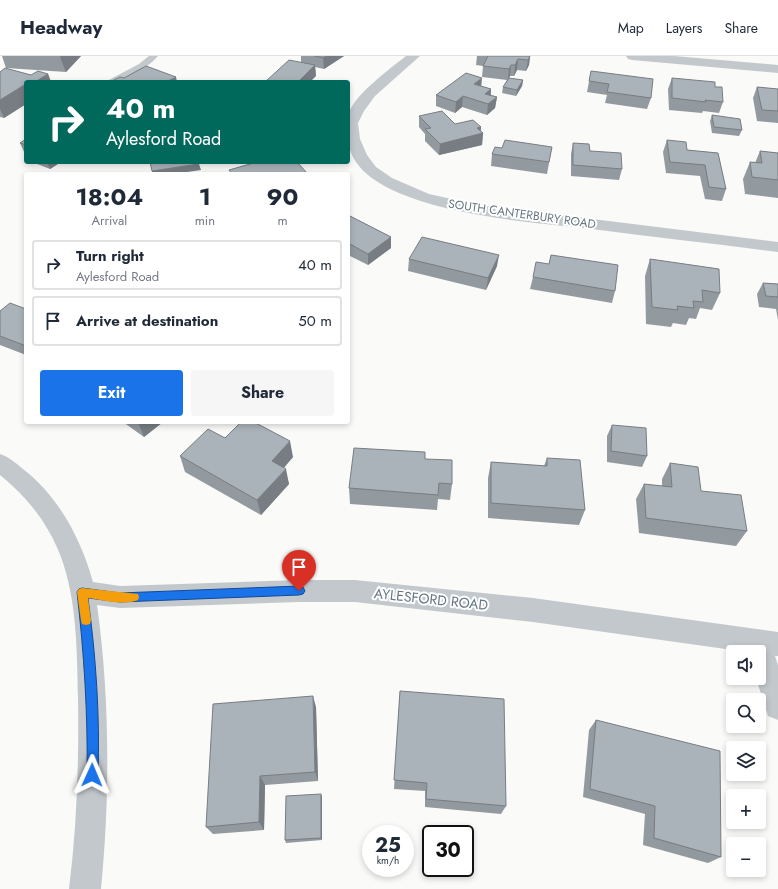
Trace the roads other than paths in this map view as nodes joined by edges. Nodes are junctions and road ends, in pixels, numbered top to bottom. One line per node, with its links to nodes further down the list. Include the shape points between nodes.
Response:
1 (154, 56): 5 (lane, via 142,66)
2 (414, 56): 6 (street, SOUTH CANTERBURY ROAD, via 362,102 351,123 355,149 363,161 386,180 411,194 479,210)
3 (632, 56): 4 (street)
4 (778, 69)
5 (113, 80)
6 (778, 247)
7 (0, 463): 8 (street, via 38,496 58,526 74,559)
8 (82, 592): 9 (street, AYLESFORD ROAD, via 120,597 355,591 526,609); 11 (street, via 90,654 93,745 90,850)
9 (768, 642): 10 (street)
10 (778, 706)
11 (85, 889)

